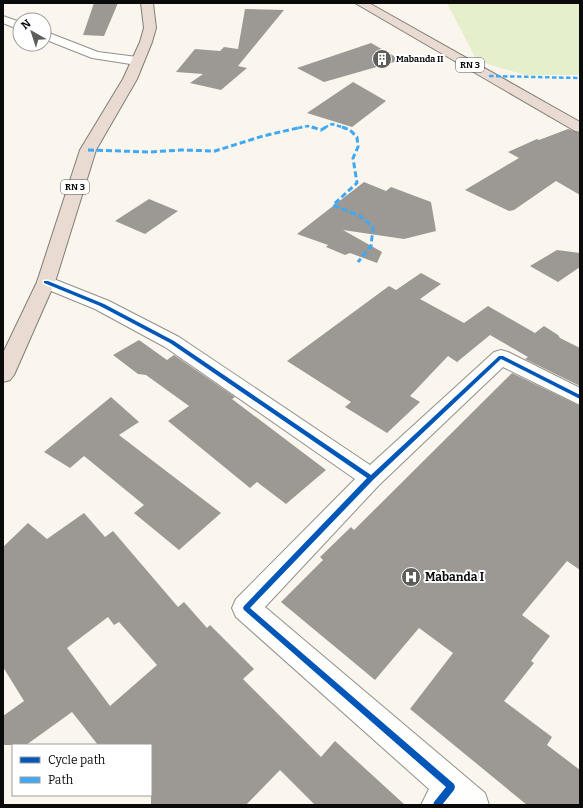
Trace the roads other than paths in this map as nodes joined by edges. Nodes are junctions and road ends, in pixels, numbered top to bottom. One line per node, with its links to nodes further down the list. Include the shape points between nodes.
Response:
1 (147, 3): 4 (highway, RN 3, via 150,28)
2 (361, 3): 5 (highway, RN 3)
3 (52, 38): 4 (street, via 96,55)
4 (137, 60): 6 (highway, RN 3, via 130,78 88,150)
5 (580, 128)
6 (46, 282): 7 (highway, RN 3); 9 (street, via 102,305 172,342)
7 (3, 374)
8 (580, 397): 9 (street, via 501,357)
9 (371, 478): 10 (street, via 246,608)
10 (454, 799)

